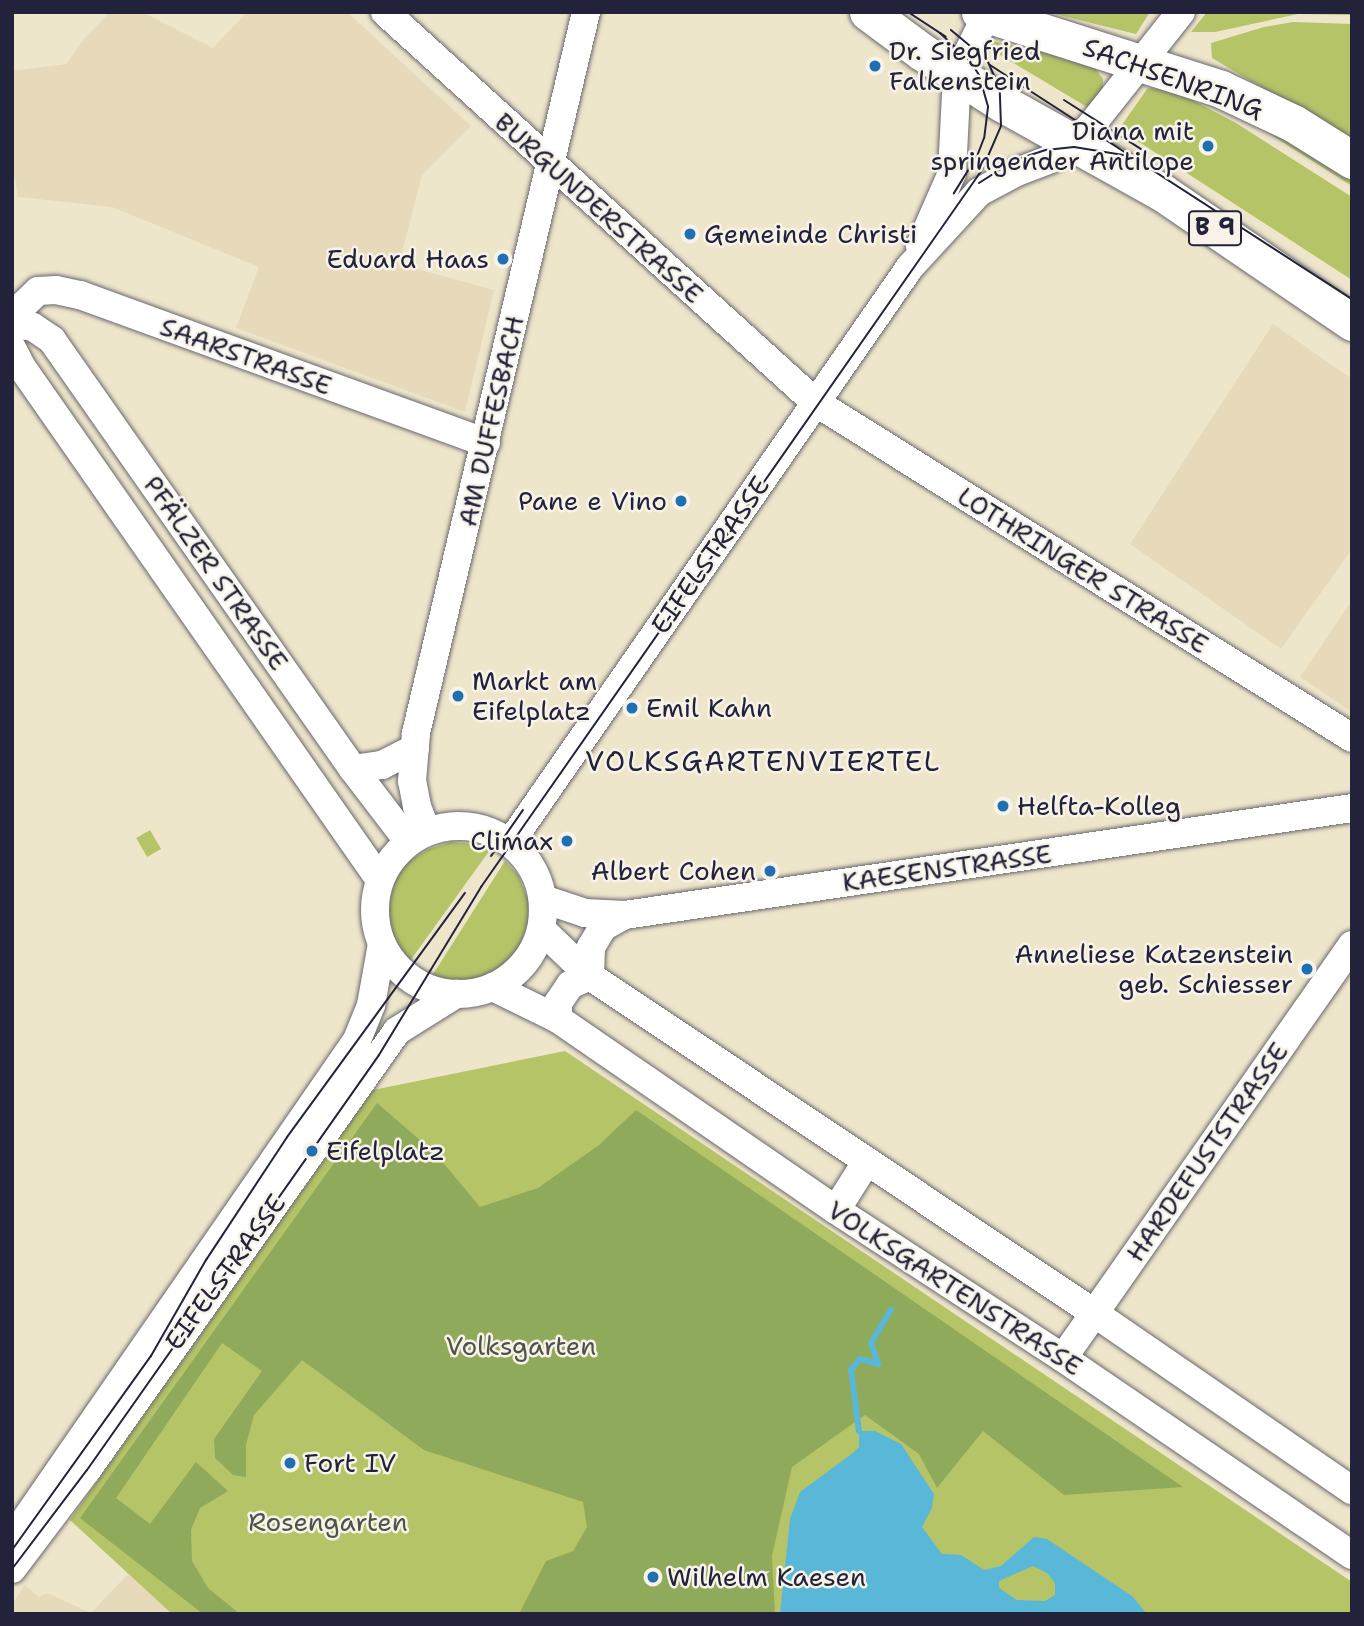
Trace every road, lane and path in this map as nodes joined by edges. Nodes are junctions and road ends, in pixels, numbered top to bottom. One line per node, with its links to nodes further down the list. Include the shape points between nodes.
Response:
1 (385, 12): 10 (street, BURGUNDERSTRASSE)
2 (586, 12): 10 (street, AM DUFFESBACH)
3 (868, 12): 7 (main road, B 9)
4 (1181, 12): 6 (street, EIFELSTRASSE)
5 (985, 13): 6 (main road, SACHSENRING); 7 (street)
6 (1143, 62): 8 (street, EIFELSTRASSE, via 1097,121); 9 (main road, SACHSENRING, via 1221,89 1293,123)
7 (957, 75): 8 (main road, B 9); 11 (street, EIFELSTRASSE, via 952,173)
8 (1070, 143): 11 (street, EIFELSTRASSE, via 1051,159 979,192); 13 (main road, B 9, via 1163,193)
9 (1352, 160)
10 (550, 165): 16 (street, BURGUNDERSTRASSE); 17 (street, AM DUFFESBACH)
11 (910, 267): 16 (street, EIFELSTRASSE)
12 (12, 316): 17 (street, SAARSTRASSE, via 38,291 80,295)
13 (1352, 322)
14 (12, 324): 20 (street, PFÄLZER STRASSE, via 33,327 52,340)
15 (12, 348): 24 (street, PFÄLZER STRASSE)
16 (815, 402): 18 (street, LOTHRINGER STRASSE); 23 (street, EIFELSTRASSE)
17 (486, 443): 19 (street, AM DUFFESBACH)
18 (1352, 738)
19 (415, 748): 20 (street, via 382,765); 22 (street, AM DUFFESBACH, via 412,780)
20 (353, 769): 22 (street, PFÄLZER STRASSE)
21 (1352, 808): 26 (street, KAESENSTRASSE)
22 (417, 836): 23 (street, via 467,826); 24 (street, via 391,860)
23 (510, 843): 25 (street, via 526,859)
24 (380, 880): 28 (street, via 375,906)
25 (543, 899): 26 (street, KAESENSTRASSE, via 585,913); 27 (street)
26 (625, 915): 30 (street, via 603,928 590,947)
27 (542, 930): 30 (street, VOLKSGARTENSTRASSE); 31 (street, via 533,952 518,970)
28 (382, 944): 32 (street, via 413,981); 39 (street, EIFELSTRASSE, via 371,1005 357,1040)
29 (1352, 945): 36 (street, HARDEFUSTSTRASSE)
30 (590, 976): 33 (street, via 570,985 558,1003); 34 (street, VOLKSGARTENSTRASSE)
31 (493, 987): 32 (street); 33 (street, VOLKSGARTENSTRASSE)
32 (456, 995): 41 (street, EIFELSTRASSE, via 419,1014 389,1041 87,1471)
33 (558, 1019): 35 (street, VOLKSGARTENSTRASSE)
34 (866, 1161): 35 (street); 36 (street, VOLKSGARTENSTRASSE)
35 (836, 1210): 37 (street, VOLKSGARTENSTRASSE)
36 (1094, 1313): 37 (street, HARDEFUSTSTRASSE); 38 (street, VOLKSGARTENSTRASSE)
37 (1063, 1358): 40 (street, VOLKSGARTENSTRASSE)
38 (1352, 1490)
39 (12, 1539)
40 (1349, 1547)
41 (12, 1569)

